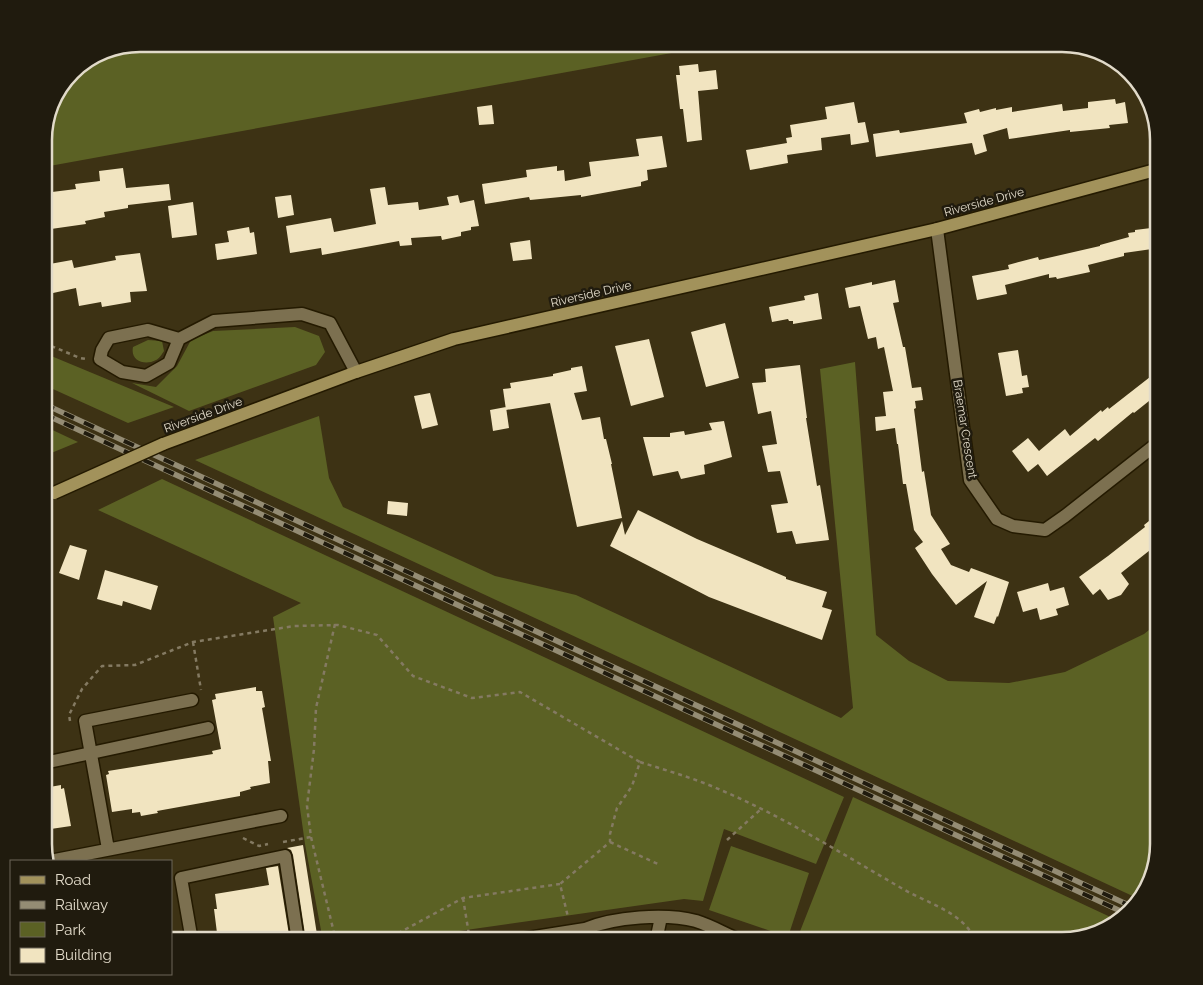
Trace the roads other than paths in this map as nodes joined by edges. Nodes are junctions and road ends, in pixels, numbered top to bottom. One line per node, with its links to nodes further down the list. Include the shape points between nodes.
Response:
1 (1150, 171): 2 (main road, Riverside Drive)
2 (937, 229): 4 (main road, Riverside Drive, via 454,339); 5 (street, Braemar Crescent, via 970,480 997,519 1013,526 1045,530)
3 (179, 339): 3 (street, via 148,330 109,338 100,359 122,372 146,376 169,363); 4 (street, via 214,321 302,314 330,323)
4 (356, 372): 6 (main road, Riverside Drive, bridge, via 163,444)
5 (1150, 449)
6 (53, 492)
7 (192, 700): 9 (street, via 85,721)
8 (208, 728): 9 (street)
9 (90, 754): 10 (street); 12 (street)
10 (53, 761)
11 (281, 816): 12 (street)
12 (108, 849): 13 (street)
13 (55, 860)
14 (661, 917): 17 (street, via 600,923); 18 (street); 19 (street, via 696,921)
15 (190, 932): 16 (street, via 181,878 284,856)
16 (297, 932)
17 (589, 932)
18 (658, 932)
19 (721, 932)

